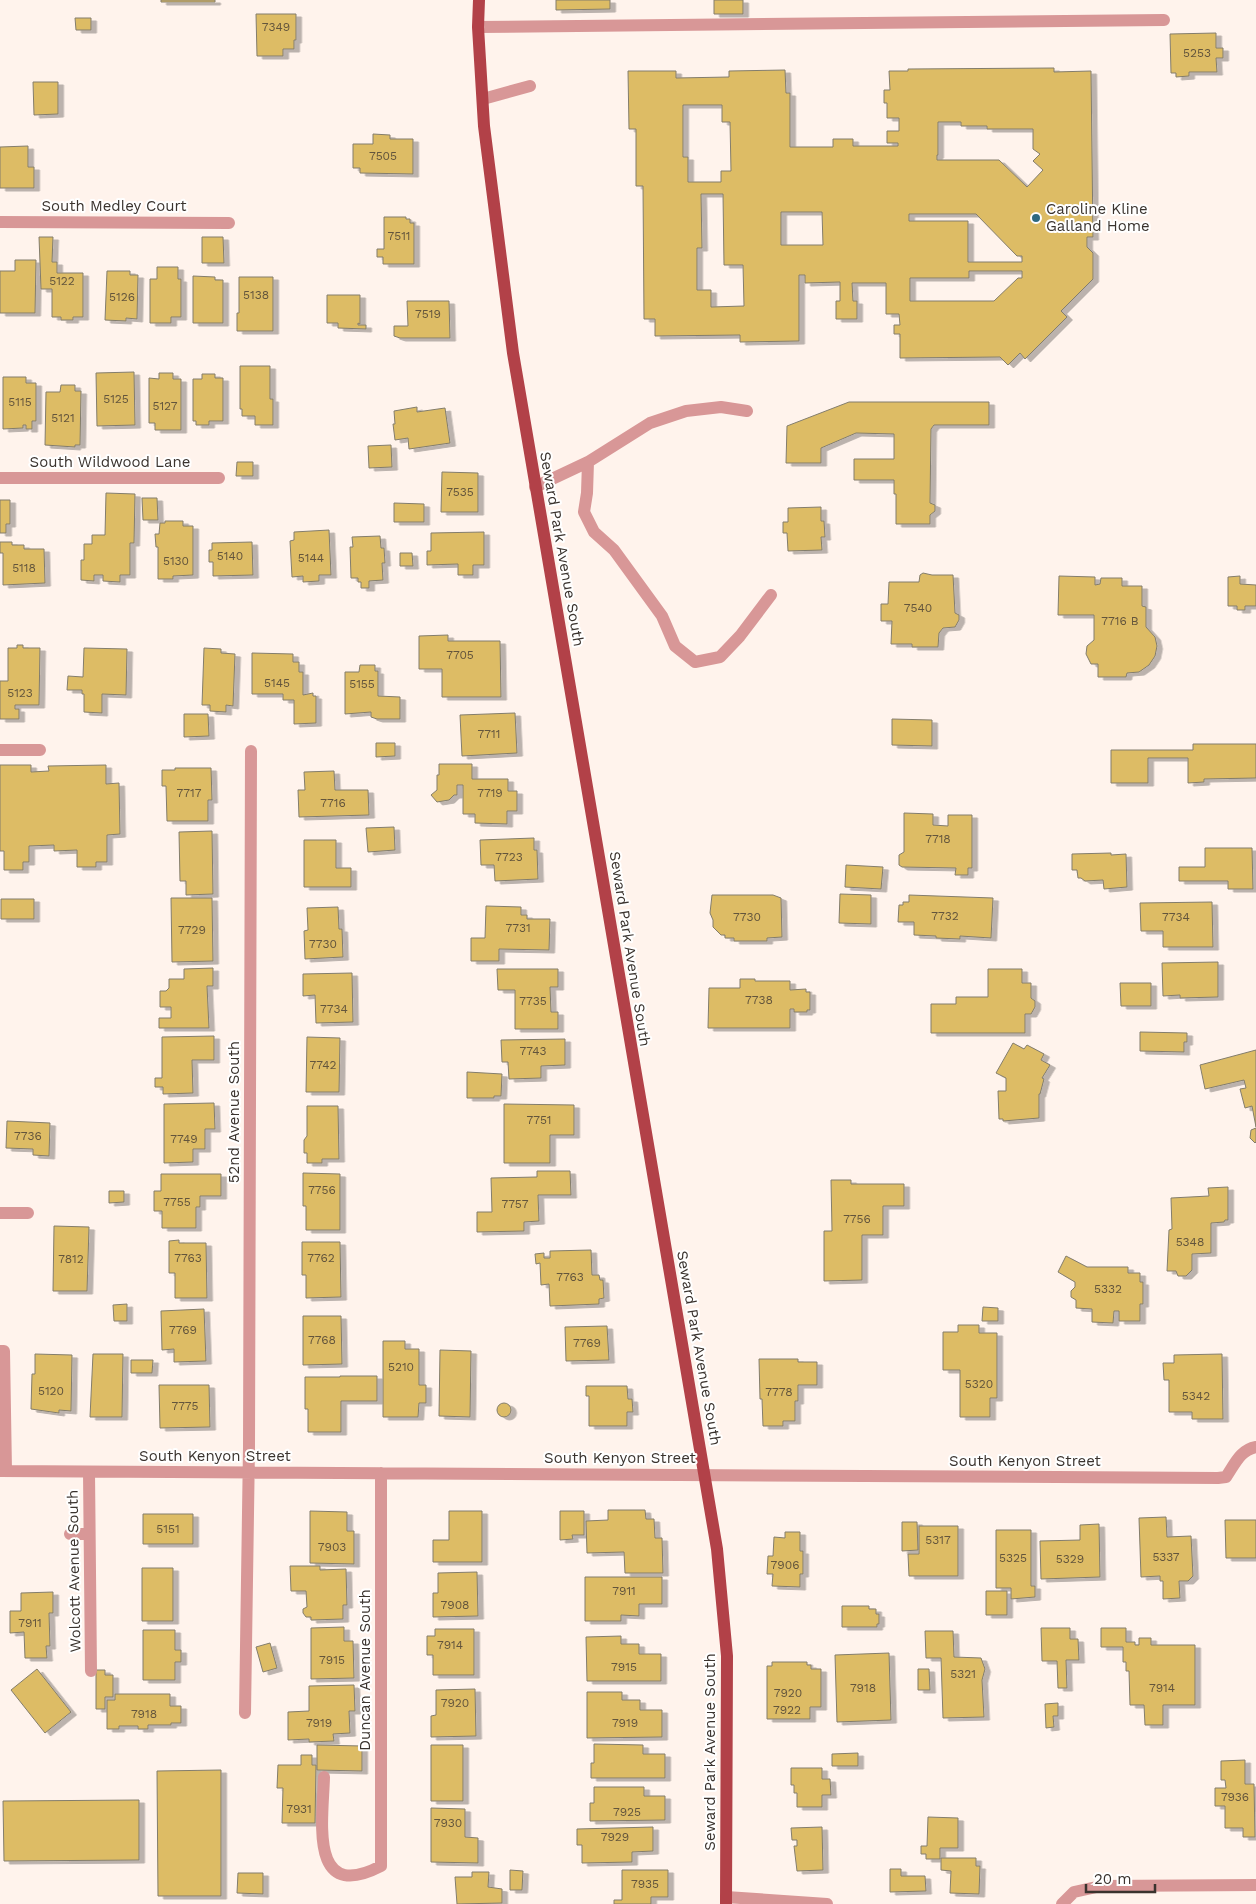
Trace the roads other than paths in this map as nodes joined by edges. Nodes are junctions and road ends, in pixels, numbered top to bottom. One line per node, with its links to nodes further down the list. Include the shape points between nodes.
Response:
1 (478, 0): 3 (main road, Seward Park Avenue South)
2 (1164, 20): 3 (street)
3 (478, 27): 5 (main road, Seward Park Avenue South)
4 (530, 86): 5 (street)
5 (483, 99): 12 (main road, Seward Park Avenue South, via 513,354)
6 (0, 222): 7 (street, South Medley Court)
7 (229, 222)
8 (747, 411): 9 (street, via 721,407 686,411 650,422)
9 (588, 462): 12 (street); 13 (street, via 584,512 594,532 614,550 662,616 675,646 695,662 720,658)
10 (0, 478): 11 (street, South Wildwood Lane)
11 (219, 478)
12 (535, 488): 25 (main road, Seward Park Avenue South)
13 (771, 595)
14 (0, 750): 15 (street)
15 (40, 750)
16 (251, 751): 23 (street, 52nd Avenue South)
17 (0, 1214): 18 (street)
18 (28, 1214)
19 (0, 1351): 21 (street, via 4,1350)
20 (1256, 1447): 25 (street, South Kenyon Street, via 1246,1450 1226,1476 1218,1478)
21 (3, 1471): 22 (street, South Kenyon Street)
22 (89, 1472): 23 (street, South Kenyon Street); 27 (street, Wolcott Avenue South)
23 (249, 1472): 24 (street, South Kenyon Street); 29 (street, 52nd Avenue South)
24 (380, 1473): 25 (street, South Kenyon Street); 30 (street, Duncan Avenue South, via 381,1866 359,1876 345,1877 335,1874 329,1867 323,1845)
25 (705, 1475): 32 (main road, Seward Park Avenue South, via 717,1549 727,1656)
26 (70, 1534): 27 (street)
27 (89, 1534): 28 (street, Wolcott Avenue South)
28 (91, 1671)
29 (245, 1713)
30 (324, 1777)
31 (1256, 1885): 34 (street, via 1101,1886 1074,1892)
32 (726, 1900): 33 (street)
33 (827, 1904)
34 (1062, 1904)

